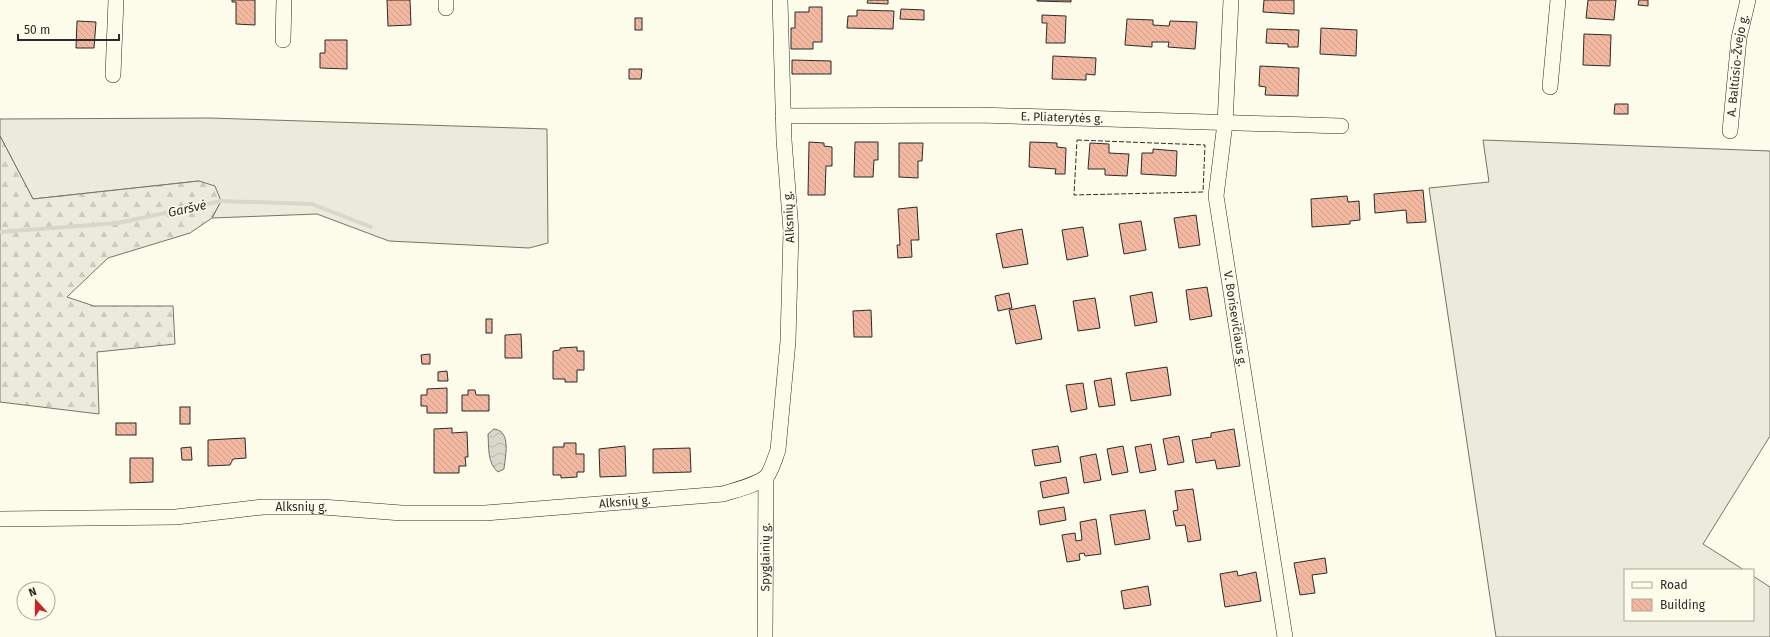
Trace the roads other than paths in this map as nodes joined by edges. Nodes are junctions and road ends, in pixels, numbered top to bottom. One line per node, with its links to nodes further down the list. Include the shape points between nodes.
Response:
1 (116, 0): 8 (street)
2 (284, 0): 7 (street)
3 (780, 0): 10 (street, Alksnių g.)
4 (1231, 0): 11 (street, V. Borisevičiaus g.)
5 (1558, 0): 9 (street)
6 (1748, 0): 13 (street, A. Baltūsio-Žvejo g., via 1739,38)
7 (283, 40)
8 (112, 75)
9 (1550, 87)
10 (783, 116): 11 (street, E. Pliaterytės g., via 979,115); 14 (street, Alksnių g., via 791,231 788,341 778,450)
11 (1224, 123): 12 (street, E. Pliaterytės g.); 17 (street, V. Borisevičiaus g., via 1216,196)
12 (1341, 126)
13 (1730, 132)
14 (766, 476): 15 (street, Alksnių g., via 745,488 723,494 485,513 402,513 322,507 263,507 176,517); 16 (street, Spyglainių g.)
15 (0, 519)
16 (765, 637)
17 (1285, 637)

